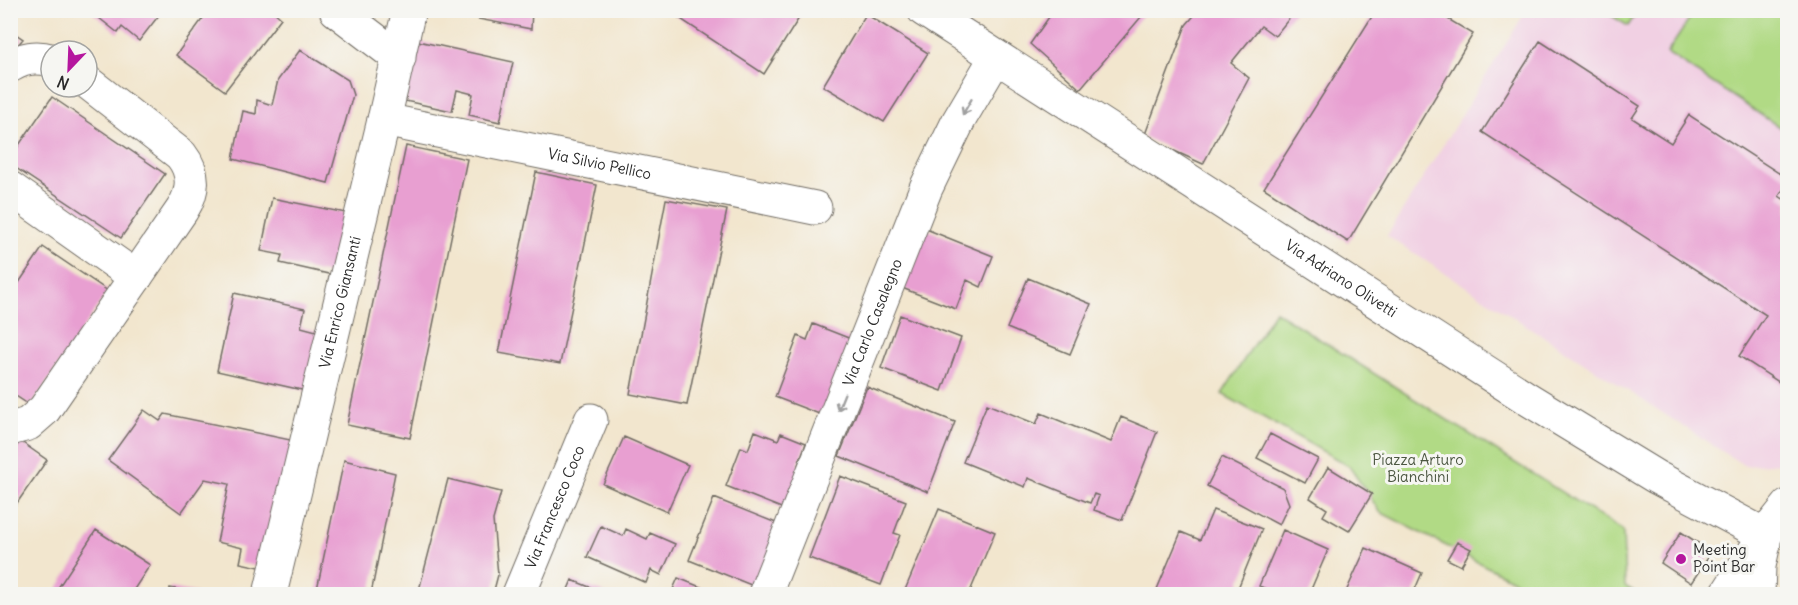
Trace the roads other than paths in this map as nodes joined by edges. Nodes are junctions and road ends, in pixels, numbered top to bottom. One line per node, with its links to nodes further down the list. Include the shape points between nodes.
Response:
1 (336, 10): 6 (street)
2 (409, 10): 6 (street, Via Enrico Giansanti)
3 (924, 10): 4 (street, Via Adriano Olivetti)
4 (996, 57): 16 (street, Via Adriano Olivetti, via 1538,405 1647,472); 19 (street, Via Carlo Casalegno, one-way to 19, via 926,188)
5 (39, 58): 7 (street)
6 (399, 58): 9 (street, Via Enrico Giansanti)
7 (10, 66)
8 (99, 91): 12 (street, via 176,150 190,170 192,188 187,202)
9 (384, 120): 11 (street, Via Silvio Pellico); 17 (street, Via Enrico Giansanti)
10 (10, 188): 12 (street)
11 (815, 208)
12 (136, 277): 14 (street, via 38,417)
13 (591, 420): 18 (street, Via Francesco Coco)
14 (10, 429)
15 (1788, 506): 16 (street)
16 (1765, 536): 20 (street); 21 (street)
17 (270, 594)
18 (519, 594)
19 (765, 594)
20 (1727, 594)
21 (1758, 594)

